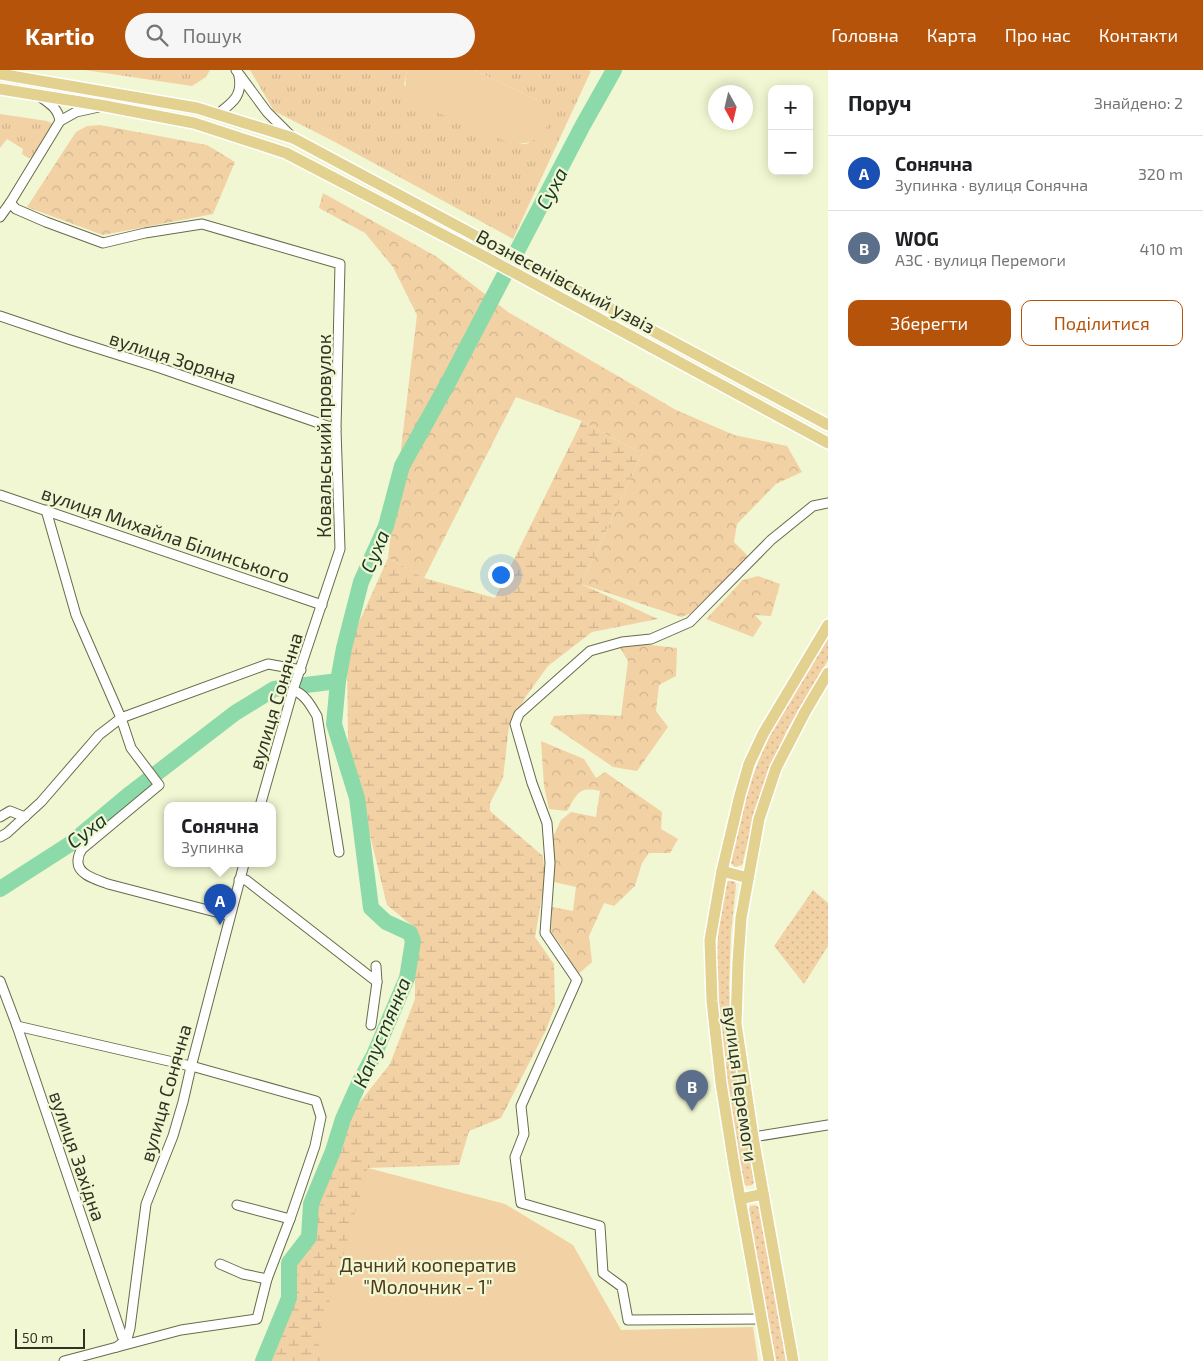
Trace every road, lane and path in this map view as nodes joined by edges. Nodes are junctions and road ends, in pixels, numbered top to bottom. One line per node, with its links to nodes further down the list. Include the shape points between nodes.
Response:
1 (237, 72): 6 (street, via 238,96); 8 (street, via 267,112)
2 (0, 74): 6 (main road, Вознесенівський узвіз)
3 (0, 89): 4 (main road, Вознесенівський узвіз)
4 (39, 96): 5 (main road, Вознесенівський узвіз); 7 (street, via 52,105)
5 (105, 106): 7 (street, via 76,112); 14 (main road, Вознесенівський узвіз, via 194,123 286,153 489,258)
6 (218, 114): 8 (main road, Вознесенівський узвіз)
7 (60, 121): 9 (street)
8 (293, 138): 12 (main road, Вознесенівський узвіз)
9 (10, 203): 10 (street); 13 (street, Ковальський провулок, via 16,209 46,222 103,243 202,224 340,264)
10 (0, 217)
11 (0, 316): 13 (street, вулиця Зоряна)
12 (828, 425)
13 (336, 429): 18 (street, Ковальський провулок, via 340,550)
14 (828, 443)
15 (0, 495): 17 (street, вулиця Михайла Білинського)
16 (828, 503): 48 (street, via 813,506 771,540 690,622 651,639 622,642 590,651 519,714 515,724 547,823 550,863 545,932 577,980 521,1106 524,1134 514,1157 521,1203 600,1226 603,1273 622,1287 628,1320)
17 (46, 510): 18 (street, вулиця Михайла Білинського); 23 (street, via 76,615)
18 (322, 605): 20 (street, вулиця Сонячна)
19 (828, 625): 30 (main road, вулиця Перемоги, via 753,756)
20 (299, 673): 22 (street, вулиця Сонячна); 23 (street, via 268,664)
21 (828, 673): 31 (main road, вулиця Перемоги, via 776,768 760,819)
22 (293, 690): 24 (street, вулиця Сонячна); 28 (street, via 300,692 317,716)
23 (121, 718): 26 (street, via 99,735); 33 (street, via 131,748 160,785 82,849 78,862 81,870 108,884)
24 (261, 802)
25 (0, 817): 26 (street, via 10,811)
26 (25, 817): 27 (street)
27 (0, 837)
28 (339, 852)
29 (243, 867): 32 (street, вулиця Сонячна)
30 (722, 872): 31 (main road); 43 (main road, вулиця Перемоги, via 710,940 712,1001 721,1083)
31 (748, 878): 41 (main road, вулиця Перемоги, via 740,927 736,1024)
32 (239, 880): 33 (street, вулиця Сонячна); 36 (street, via 246,880)
33 (230, 915): 39 (street, вулиця Сонячна)
34 (376, 966): 36 (street)
35 (0, 981): 37 (street, вулиця Західна)
36 (377, 982): 38 (street)
37 (17, 1026): 39 (street); 49 (street, вулиця Західна, via 122,1336)
38 (372, 1026)
39 (191, 1067): 45 (street, via 316,1101 321,1117 315,1146); 49 (street, вулиця Сонячна, via 173,1136 146,1204)
40 (828, 1125): 41 (street)
41 (753, 1137): 42 (main road, вулиця Перемоги)
42 (763, 1194): 43 (main road); 53 (main road, вулиця Перемоги)
43 (740, 1199): 48 (main road, вулиця Перемоги)
44 (237, 1205): 45 (street)
45 (290, 1219): 47 (street)
46 (220, 1264): 47 (street)
47 (266, 1279): 50 (street, via 257,1319 181,1330)
48 (762, 1319): 52 (main road, вулиця Перемоги)
49 (127, 1339): 50 (street)
50 (117, 1347): 51 (street)
51 (68, 1360)
52 (769, 1361)
53 (793, 1361)

